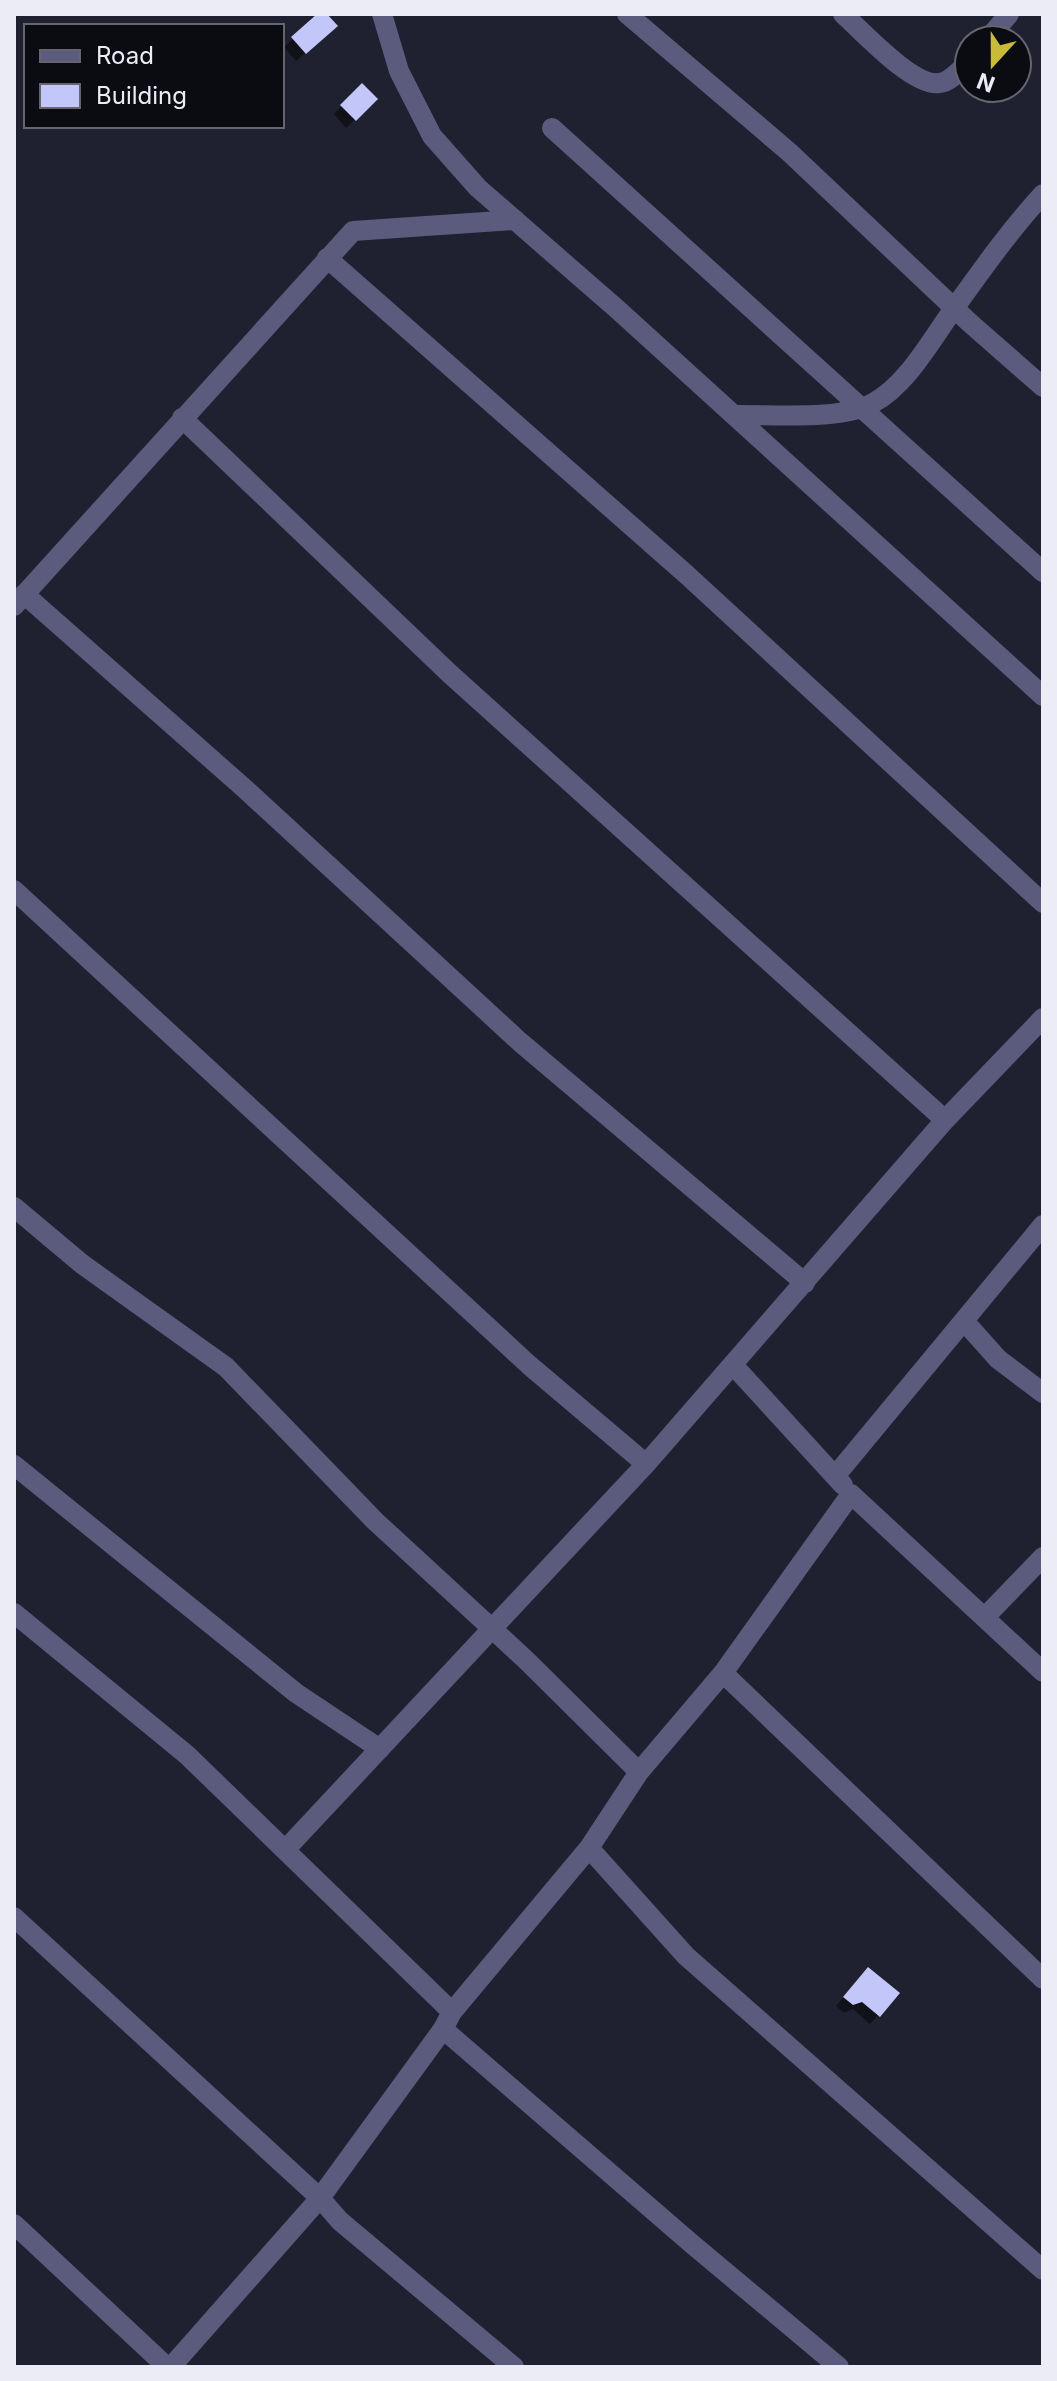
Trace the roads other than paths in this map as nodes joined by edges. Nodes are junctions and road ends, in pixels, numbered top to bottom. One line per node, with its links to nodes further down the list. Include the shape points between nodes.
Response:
1 (382, 14): 7 (street, via 399,71 432,136)
2 (627, 14): 9 (street, via 789,152)
3 (843, 14): 4 (street, via 922,81 939,84)
4 (953, 75)
5 (552, 128): 11 (street)
6 (1043, 194): 9 (street)
7 (515, 220): 8 (street, via 353,231); 12 (street)
8 (327, 258): 13 (street); 18 (street, via 687,575)
9 (954, 308): 10 (street); 11 (street, via 908,374 873,403)
10 (1043, 387)
11 (859, 407): 12 (street, via 809,415); 14 (street)
12 (734, 415): 16 (street)
13 (182, 418): 15 (street); 20 (street, via 449,673)
14 (1043, 572)
15 (19, 600): 23 (street, via 244,788 520,1042)
16 (1043, 696)
17 (14, 890): 27 (street, via 529,1365)
18 (1043, 903)
19 (1043, 1018): 20 (street)
20 (945, 1120): 23 (street)
21 (14, 1207): 34 (street, via 82,1264 226,1367 375,1521)
22 (1043, 1225): 24 (street)
23 (805, 1283): 25 (street)
24 (965, 1322): 26 (street, via 998,1359); 29 (street)
25 (733, 1365): 27 (street); 29 (street)
26 (1043, 1393)
27 (646, 1464): 34 (street)
28 (14, 1465): 37 (street, via 296,1693)
29 (836, 1475): 30 (street)
30 (851, 1494): 33 (street); 36 (street)
31 (1043, 1557): 33 (street)
32 (14, 1613): 40 (street, via 187,1755)
33 (986, 1616): 35 (street)
34 (492, 1629): 37 (street); 38 (street)
35 (1043, 1672)
36 (723, 1673): 38 (street); 42 (street)
37 (380, 1749): 40 (street)
38 (639, 1772): 39 (street)
39 (589, 1848): 43 (street); 46 (street, via 686,1956)
40 (285, 1850): 43 (street)
41 (14, 1917): 44 (street)
42 (1043, 1979)
43 (448, 2021): 44 (street); 49 (street, via 692,2244)
44 (320, 2198): 47 (street); 48 (street, via 403,2276)
45 (14, 2224): 47 (street)
46 (1043, 2270)
47 (169, 2367)
48 (514, 2367)
49 (839, 2367)

